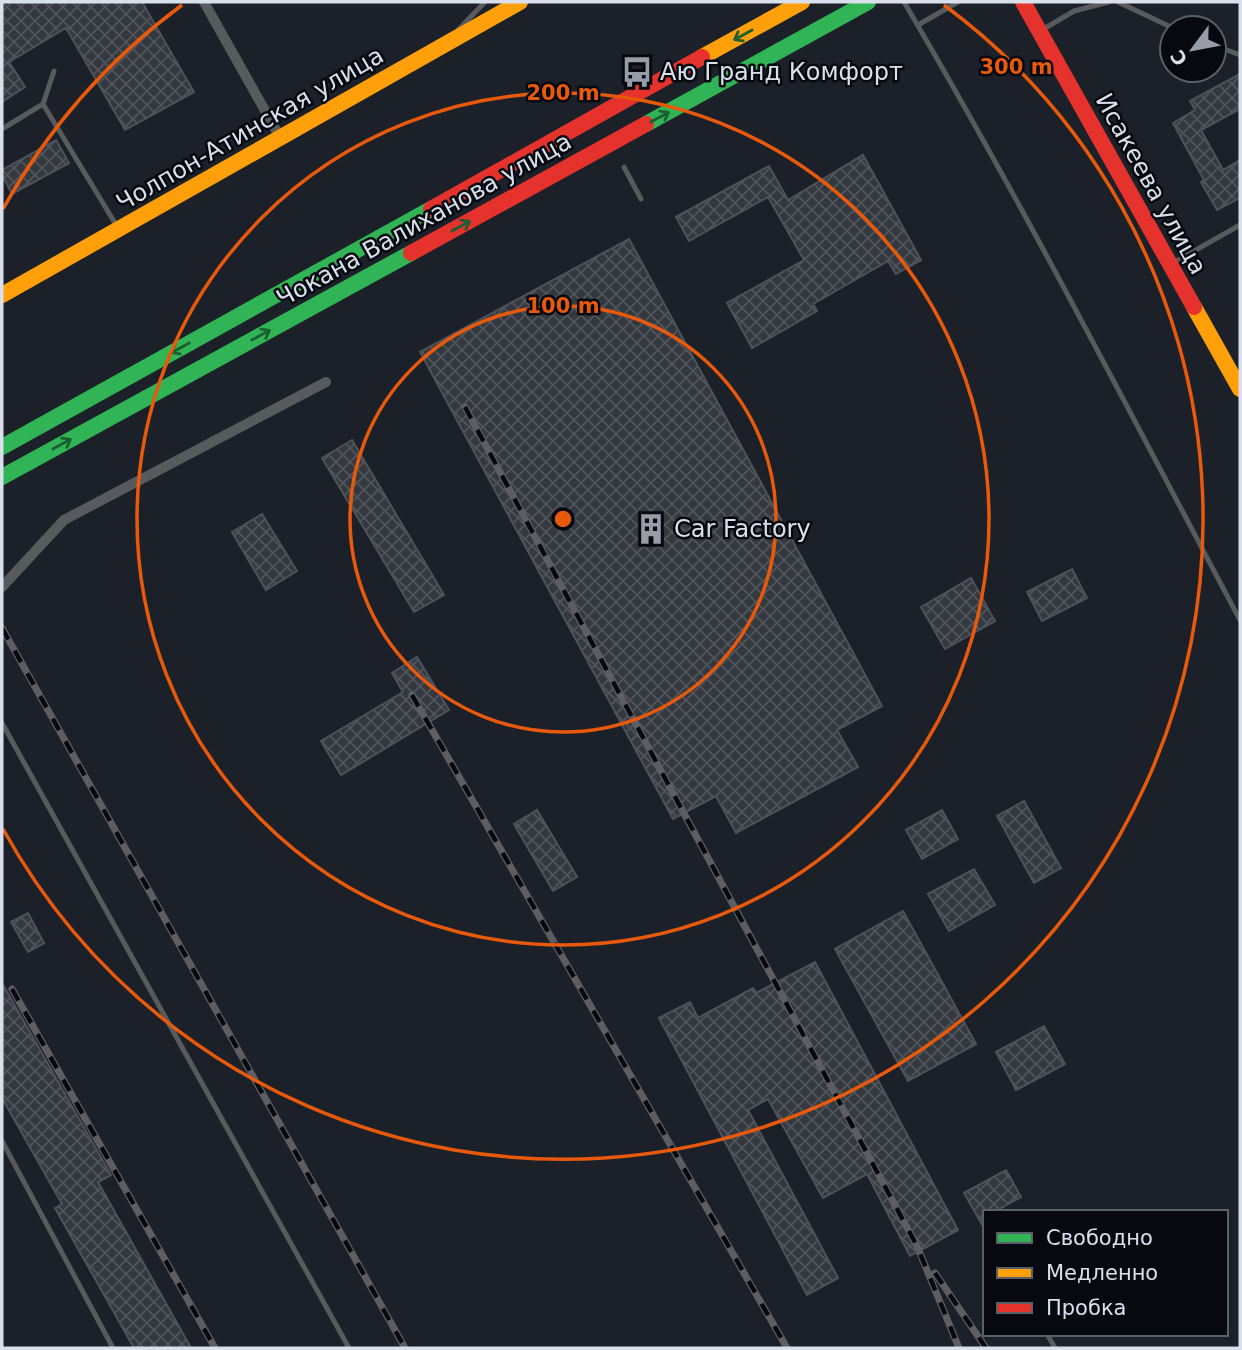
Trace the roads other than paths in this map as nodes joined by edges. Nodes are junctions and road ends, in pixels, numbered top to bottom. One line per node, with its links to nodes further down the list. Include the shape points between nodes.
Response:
1 (204, 2): 19 (street)
2 (485, 2): 14 (lane)
3 (520, 2): 14 (main road, Чолпон-Атинская улица)
4 (802, 2): 17 (main road, Чокана Валиханова улица, one-way to 17)
5 (867, 2): 20 (main road, Чокана Валиханова улица, one-way to 5)
6 (904, 2): 12 (lane)
7 (958, 2): 12 (lane)
8 (1023, 2): 13 (main road, Исакеева улица)
9 (1110, 2): 13 (lane, via 1074,11)
10 (1118, 2): 11 (lane)
11 (1158, 21)
12 (918, 25): 32 (lane, via 1042,246)
13 (1040, 32): 25 (main road, Исакеева улица)
14 (444, 45): 19 (main road, Чолпон-Атинская улица)
15 (54, 71): 16 (lane)
16 (43, 104): 18 (lane); 24 (lane)
17 (597, 116): 20 (main road); 29 (main road, Чокана Валиханова улица, one-way to 29)
18 (2, 129)
19 (281, 139): 24 (main road, Чолпон-Атинская улица)
20 (612, 143): 30 (main road, Чокана Валиханова улица, one-way to 20)
21 (624, 167): 22 (lane)
22 (641, 199)
23 (1240, 225): 25 (lane)
24 (119, 230): 26 (main road, Чолпон-Атинская улица)
25 (1170, 264): 28 (main road, Исакеева улица)
26 (2, 295)
27 (326, 382): 31 (street, via 64,520)
28 (1240, 389)
29 (2, 447)
30 (2, 477)
31 (2, 587)
32 (1240, 620)
33 (2, 723): 36 (lane)
34 (2, 1141): 35 (lane)
35 (113, 1348)
36 (349, 1348)

